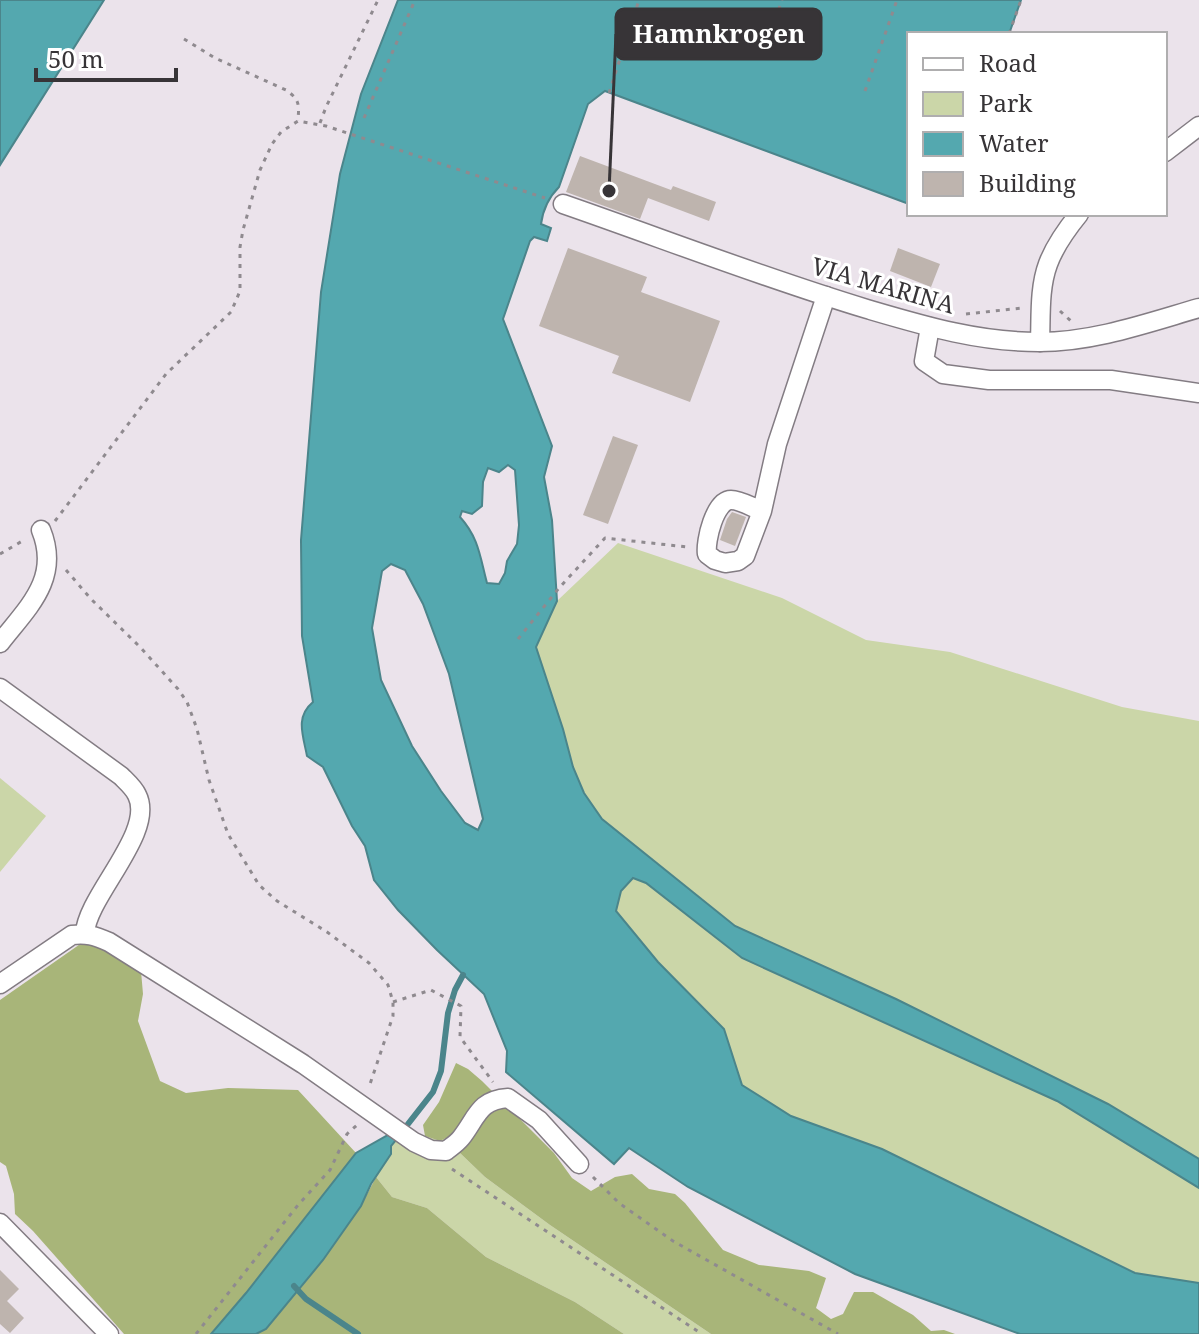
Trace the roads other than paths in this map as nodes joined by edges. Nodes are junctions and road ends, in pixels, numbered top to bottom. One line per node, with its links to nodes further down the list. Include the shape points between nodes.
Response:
1 (1199, 126): 2 (street)
2 (1167, 150)
3 (563, 204): 5 (street, VIA MARINA)
4 (1077, 216): 8 (street, via 1047,266)
5 (826, 296): 7 (street, VIA MARINA); 10 (street, via 777,444)
6 (1199, 308): 8 (street, VIA MARINA, via 1075,341)
7 (930, 327): 8 (street, VIA MARINA, via 988,340); 9 (street, via 924,361 943,374 989,380 1111,380)
8 (1040, 342)
9 (1199, 393)
10 (762, 511): 10 (street, via 745,556 725,563 707,554 707,538 723,503 736,500)
11 (41, 530): 12 (street, via 47,544 41,590)
12 (0, 643)
13 (0, 688): 14 (street, via 121,776 137,794 139,821)
14 (85, 933): 15 (street, via 72,935); 16 (street, via 109,942 303,1064 414,1142 446,1151 480,1109 508,1098 529,1112)
15 (0, 984)
16 (579, 1164)
17 (0, 1223): 18 (street)
18 (109, 1334)

